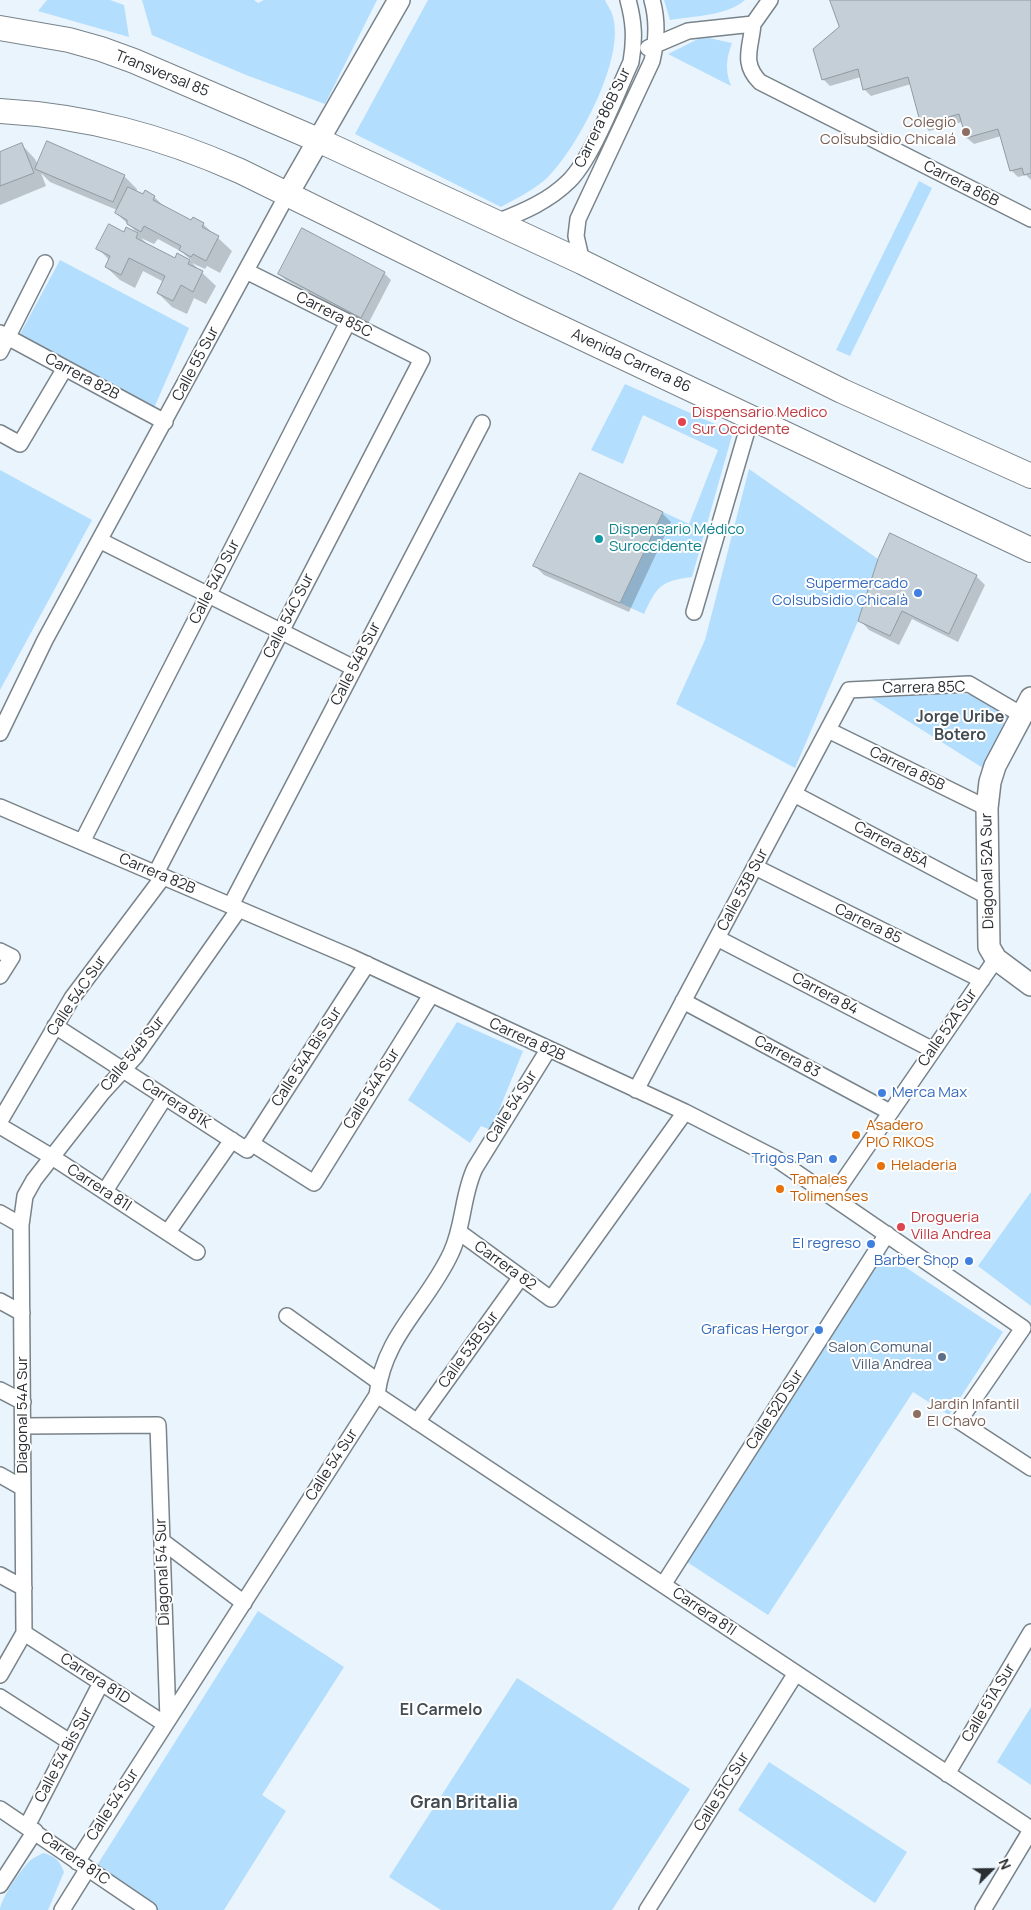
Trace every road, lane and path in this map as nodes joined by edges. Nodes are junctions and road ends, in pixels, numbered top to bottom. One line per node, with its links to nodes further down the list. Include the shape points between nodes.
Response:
1 (399, 0): 10 (street, Calle 55 Sur)
2 (628, 0): 8 (street, Carrera 86B Sur, via 634,23)
3 (652, 0): 7 (street, Carrera 86B Sur, via 656,13)
4 (770, 0): 5 (street)
5 (753, 24): 7 (street, via 688,31); 12 (street, Carrera 86B, via 748,64 760,82)
6 (0, 28): 10 (main road, Transversal 85, via 101,49)
7 (656, 43): 8 (street); 14 (street, Carrera 86B Sur, via 648,72 578,219 576,236)
8 (631, 62): 13 (street, Carrera 86B Sur, via 587,154 569,181 537,205)
9 (0, 110): 11 (main road, via 107,124 147,135 195,152)
10 (318, 140): 11 (street, Calle 55 Sur); 13 (main road)
11 (287, 195): 16 (street, Calle 55 Sur); 22 (main road, Avenida Carrera 86)
12 (1031, 219)
13 (497, 222): 14 (main road)
14 (582, 262): 26 (main road, via 842,391)
15 (45, 263): 18 (street)
16 (246, 271): 17 (street, Carrera 85C); 23 (street, Calle 55 Sur)
17 (348, 322): 20 (street, Carrera 85C); 29 (street, Calle 54D Sur)
18 (4, 335): 19 (street); 21 (street, Carrera 82B)
19 (0, 352)
20 (422, 359): 31 (street, Calle 54C Sur)
21 (65, 368): 23 (street, Carrera 82B); 25 (street, via 20,444)
22 (751, 417): 28 (main road, Avenida Carrera 86); 30 (street)
23 (165, 422): 27 (street, Calle 55 Sur)
24 (482, 423): 32 (street, Calle 54B Sur)
25 (0, 433)
26 (1031, 476)
27 (100, 541): 29 (street); 36 (street, Calle 55 Sur)
28 (1031, 550)
29 (209, 595): 31 (street); 40 (street, Calle 54D Sur)
30 (694, 612)
31 (281, 632): 32 (street); 42 (street, Calle 54C Sur)
32 (354, 668): 44 (street, Calle 54B Sur)
33 (849, 690): 34 (street, Carrera 85C, via 969,684); 35 (street, Calle 53B Sur)
34 (1027, 706): 39 (street, Diagonal 52A Sur, via 995,766)
35 (828, 730): 37 (street, Calle 53B Sur); 39 (street, Carrera 85B)
36 (0, 733)
37 (794, 794): 41 (street, Calle 53B Sur); 43 (street, Carrera 85A)
38 (0, 807): 40 (street, Carrera 82B)
39 (987, 808): 43 (street, Diagonal 52A Sur)
40 (82, 842): 42 (street, Carrera 82B)
41 (755, 867): 45 (street, Calle 53B Sur); 50 (street, Carrera 85)
42 (160, 875): 44 (street, Carrera 82B); 54 (street, Calle 54C Sur)
43 (987, 896): 47 (street, Diagonal 52A Sur, via 989,947)
44 (235, 907): 48 (street, Carrera 82B); 57 (street, Calle 54B Sur, via 135,1057)
45 (717, 938): 53 (street, Calle 53B Sur); 56 (street, Carrera 84)
46 (6, 954): 49 (street)
47 (996, 959): 50 (street, Calle 52A Sur); 51 (street)
48 (367, 964): 52 (street, Carrera 82B); 65 (street, Calle 54A Bis Sur)
49 (0, 976)
50 (982, 980): 56 (street, Calle 52A Sur)
51 (1031, 984)
52 (431, 995): 55 (street, Carrera 82B); 67 (street, Calle 54A Sur)
53 (683, 1001): 58 (street, Calle 53B Sur); 61 (street, Carrera 83)
54 (54, 1026): 57 (street, Carrera 81K); 62 (street, Calle 54C Sur)
55 (548, 1050): 58 (street, Carrera 82B); 74 (street, Calle 54 Sur, via 474,1168 466,1189)
56 (933, 1050): 61 (street, Calle 52A Sur)
57 (123, 1070): 59 (street, Carrera 81K); 66 (street, Calle 54B Sur)
58 (636, 1090): 60 (street, Carrera 82B)
59 (165, 1097): 64 (street, Carrera 81K); 68 (street)
60 (685, 1112): 70 (street, Carrera 82B, via 775,1158); 77 (street, Carrera 82, via 551,1299)
61 (890, 1112): 70 (street, Calle 52A Sur)
62 (0, 1121)
63 (0, 1126): 66 (street, Carrera 81I)
64 (232, 1140): 65 (street, Carrera 81K); 73 (street)
65 (249, 1146): 67 (street, Carrera 81K)
66 (52, 1157): 68 (street, Carrera 81I); 69 (street, Calle 54B Sur)
67 (314, 1183)
68 (105, 1191): 73 (street, Carrera 81I)
69 (25, 1196): 72 (street, Diagonal 54A Sur)
70 (833, 1196): 75 (street, Carrera 82B)
71 (0, 1213): 72 (street)
72 (21, 1225): 79 (street, Diagonal 54A Sur)
73 (168, 1232): 76 (street, Carrera 81I)
74 (459, 1232): 77 (street, Carrera 82); 81 (street, Calle 54 Sur, via 445,1264 394,1341 383,1363)
75 (887, 1234): 86 (street, Carrera 82B, via 1023,1328 959,1421); 91 (street, Calle 52D Sur)
76 (197, 1252)
77 (521, 1277): 84 (street, Calle 53B Sur)
78 (0, 1301): 79 (street)
79 (22, 1313): 83 (street, Diagonal 54A Sur)
80 (287, 1316): 81 (street, Carrera 81I)
81 (378, 1388): 84 (street, Carrera 81I); 93 (street, Calle 54 Sur)
82 (0, 1390): 83 (street)
83 (23, 1402): 85 (street, Diagonal 54A Sur)
84 (417, 1422): 91 (street, Carrera 81I)
85 (23, 1426): 88 (street, Diagonal 54A Sur); 89 (street, Diagonal 54 Sur, via 158,1425)
86 (1031, 1468)
87 (0, 1475): 88 (street)
88 (23, 1488): 92 (street, Diagonal 54A Sur)
89 (162, 1541): 93 (street); 101 (street, Diagonal 54 Sur)
90 (0, 1575): 92 (street)
91 (663, 1585): 97 (street, Carrera 81I)
92 (24, 1588): 95 (street, Diagonal 54A Sur)
93 (244, 1603): 101 (street, Calle 54 Sur)
94 (1031, 1632): 103 (street, Calle 51A Sur)
95 (24, 1634): 96 (street); 99 (street, Carrera 81D)
96 (7, 1649): 98 (street)
97 (796, 1674): 103 (street, Carrera 81I); 111 (street, Calle 51C Sur)
98 (0, 1675)
99 (101, 1683): 101 (street, Carrera 81D); 102 (street, Calle 54 Bis Sur)
100 (0, 1698): 102 (street)
101 (167, 1722): 107 (street, Calle 54 Sur)
102 (70, 1742): 105 (street, Calle 54 Bis Sur)
103 (947, 1774): 106 (street, Carrera 81I)
104 (0, 1809): 105 (street, Carrera 81C)
105 (31, 1828): 107 (street, Carrera 81C); 108 (street)
106 (1031, 1830): 112 (street)
107 (82, 1866): 109 (street, Calle 54 Sur); 110 (street, Carrera 81C)
108 (0, 1885)
109 (62, 1910)
110 (149, 1910)
111 (647, 1910)
112 (983, 1910)

